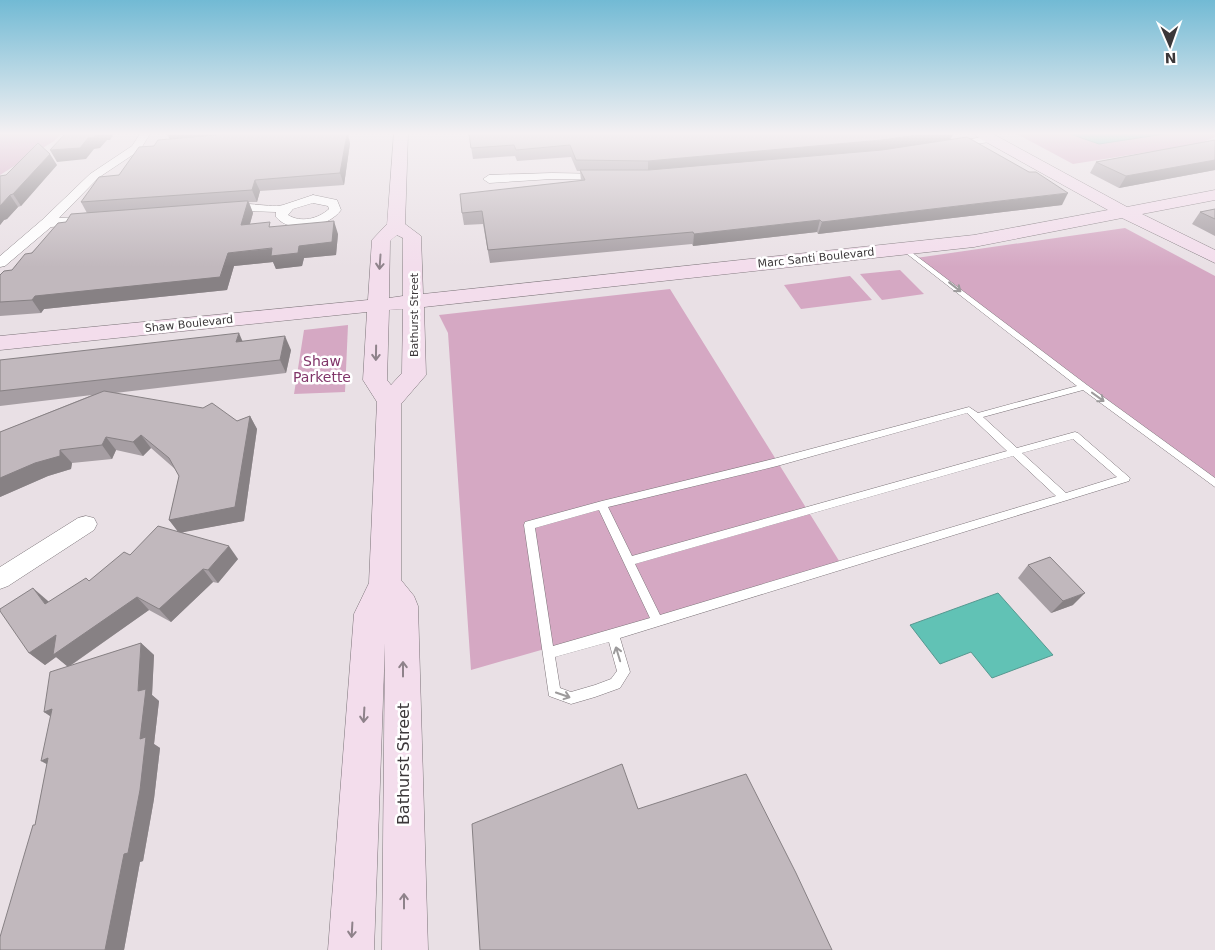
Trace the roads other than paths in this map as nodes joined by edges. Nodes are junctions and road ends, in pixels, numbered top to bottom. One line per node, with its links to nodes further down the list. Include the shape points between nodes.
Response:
1 (92, 178): 11 (street)
2 (399, 178): 12 (street)
3 (496, 178): 5 (street)
4 (1063, 178): 9 (street)
5 (489, 179)
6 (1215, 195): 9 (street, Marc Santi Boulevard)
7 (284, 209): 8 (street)
8 (211, 210)
9 (1126, 213): 13 (street, Marc Santi Boulevard, via 974,241); 14 (street)
10 (103, 219): 11 (street)
11 (47, 223): 15 (street)
12 (396, 226): 16 (street, Bathurst Street, via 412,236); 17 (street, one-way to 17, via 381,240)
13 (904, 249): 16 (street, Marc Santi Boulevard); 19 (lane, one-way to 19)
14 (1215, 257)
15 (0, 263)
16 (414, 301): 17 (street, Marc Santi Boulevard); 20 (street, Bathurst Street, via 414,375)
17 (378, 304): 18 (street, Shaw Boulevard); 20 (street, one-way to 20, via 375,380)
18 (0, 343)
19 (1084, 387): 21 (lane); 23 (lane, one-way to 23)
20 (389, 402): 29 (street)
21 (977, 416): 22 (lane); 25 (lane, via 969,410)
22 (1014, 451): 24 (lane); 24 (lane, via 1075,434 1125,478); 27 (lane)
23 (1215, 483)
24 (1064, 497): 30 (lane)
25 (602, 505): 27 (lane); 32 (lane, via 529,525)
26 (86, 524): 28 (street)
27 (629, 561): 30 (lane)
28 (0, 579)
29 (385, 583): 33 (street, one-way to 33, via 370,614); 34 (street, Bathurst Street, one-way to 29, via 402,606)
30 (658, 622): 31 (lane)
31 (613, 635): 32 (lane); 32 (lane, one-way to 31, via 554,692 570,698 615,684 624,672)
32 (548, 653)
33 (350, 950)
34 (405, 950)

